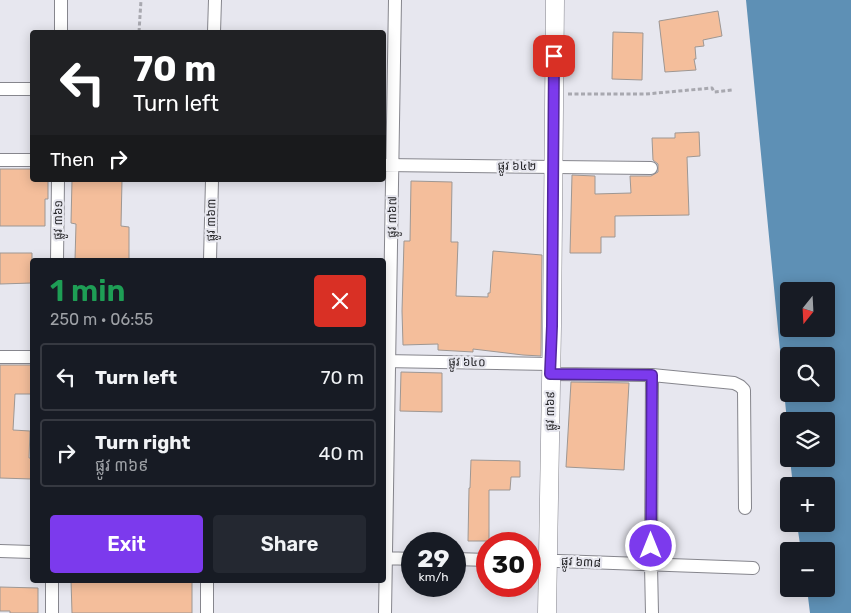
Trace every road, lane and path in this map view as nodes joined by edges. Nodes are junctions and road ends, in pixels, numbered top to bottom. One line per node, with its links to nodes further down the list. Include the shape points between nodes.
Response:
1 (61, 0): 6 (street)
2 (141, 0): 7 (path)
3 (214, 0): 8 (street)
4 (395, 0): 15 (street, ផ្លូវ ៣៦៧)
5 (555, 0): 12 (street, ផ្លូវ ៣៦៩)
6 (60, 30)
7 (139, 30)
8 (214, 30)
9 (0, 88): 10 (street)
10 (30, 89)
11 (732, 90): 12 (path, via 714,92 712,88 646,94)
12 (554, 93): 16 (street, ផ្លូវ ៣៦៩)
13 (0, 160): 14 (street)
14 (30, 160)
15 (388, 165): 16 (street, ផ្លូវ ៦៤២); 24 (street, ផ្លូវ ៣៦៧)
16 (553, 167): 17 (street, ផ្លូវ ៦៤២); 25 (street, ផ្លូវ ៣៦៩)
17 (651, 168)
18 (58, 182): 20 (street, ផ្លូវ ៣៦១)
19 (212, 182): 21 (street, ផ្លូវ ៣៦៣)
20 (58, 258)
21 (210, 258)
22 (0, 357): 23 (street)
23 (30, 357)
24 (387, 361): 25 (street, ផ្លូវ ៦៤០); 27 (street, ផ្លូវ ៣៦៧)
25 (550, 369): 26 (street, ផ្លូវ ៦៤០); 34 (street, ផ្លូវ ៣៦៩)
26 (652, 375): 28 (street, ផ្លូវ ៦៤០, via 734,383 744,390); 35 (street)
27 (386, 460)
28 (745, 508)
29 (0, 551): 30 (street)
30 (30, 552)
31 (386, 558): 32 (street)
32 (401, 559)
33 (541, 561): 34 (street, ផ្លូវ ៦៣៨)
34 (548, 561): 35 (street, ផ្លូវ ៦៣៨); 43 (street, ផ្លូវ ៣៦៩)
35 (650, 565): 36 (street, ផ្លូវ ៦៣៨); 44 (street)
36 (753, 568)
37 (52, 583): 40 (street)
38 (207, 583): 41 (street)
39 (385, 583): 42 (street, ផ្លូវ ៣៦៧)
40 (52, 613)
41 (207, 613)
42 (385, 613)
43 (547, 613)
44 (652, 613)

